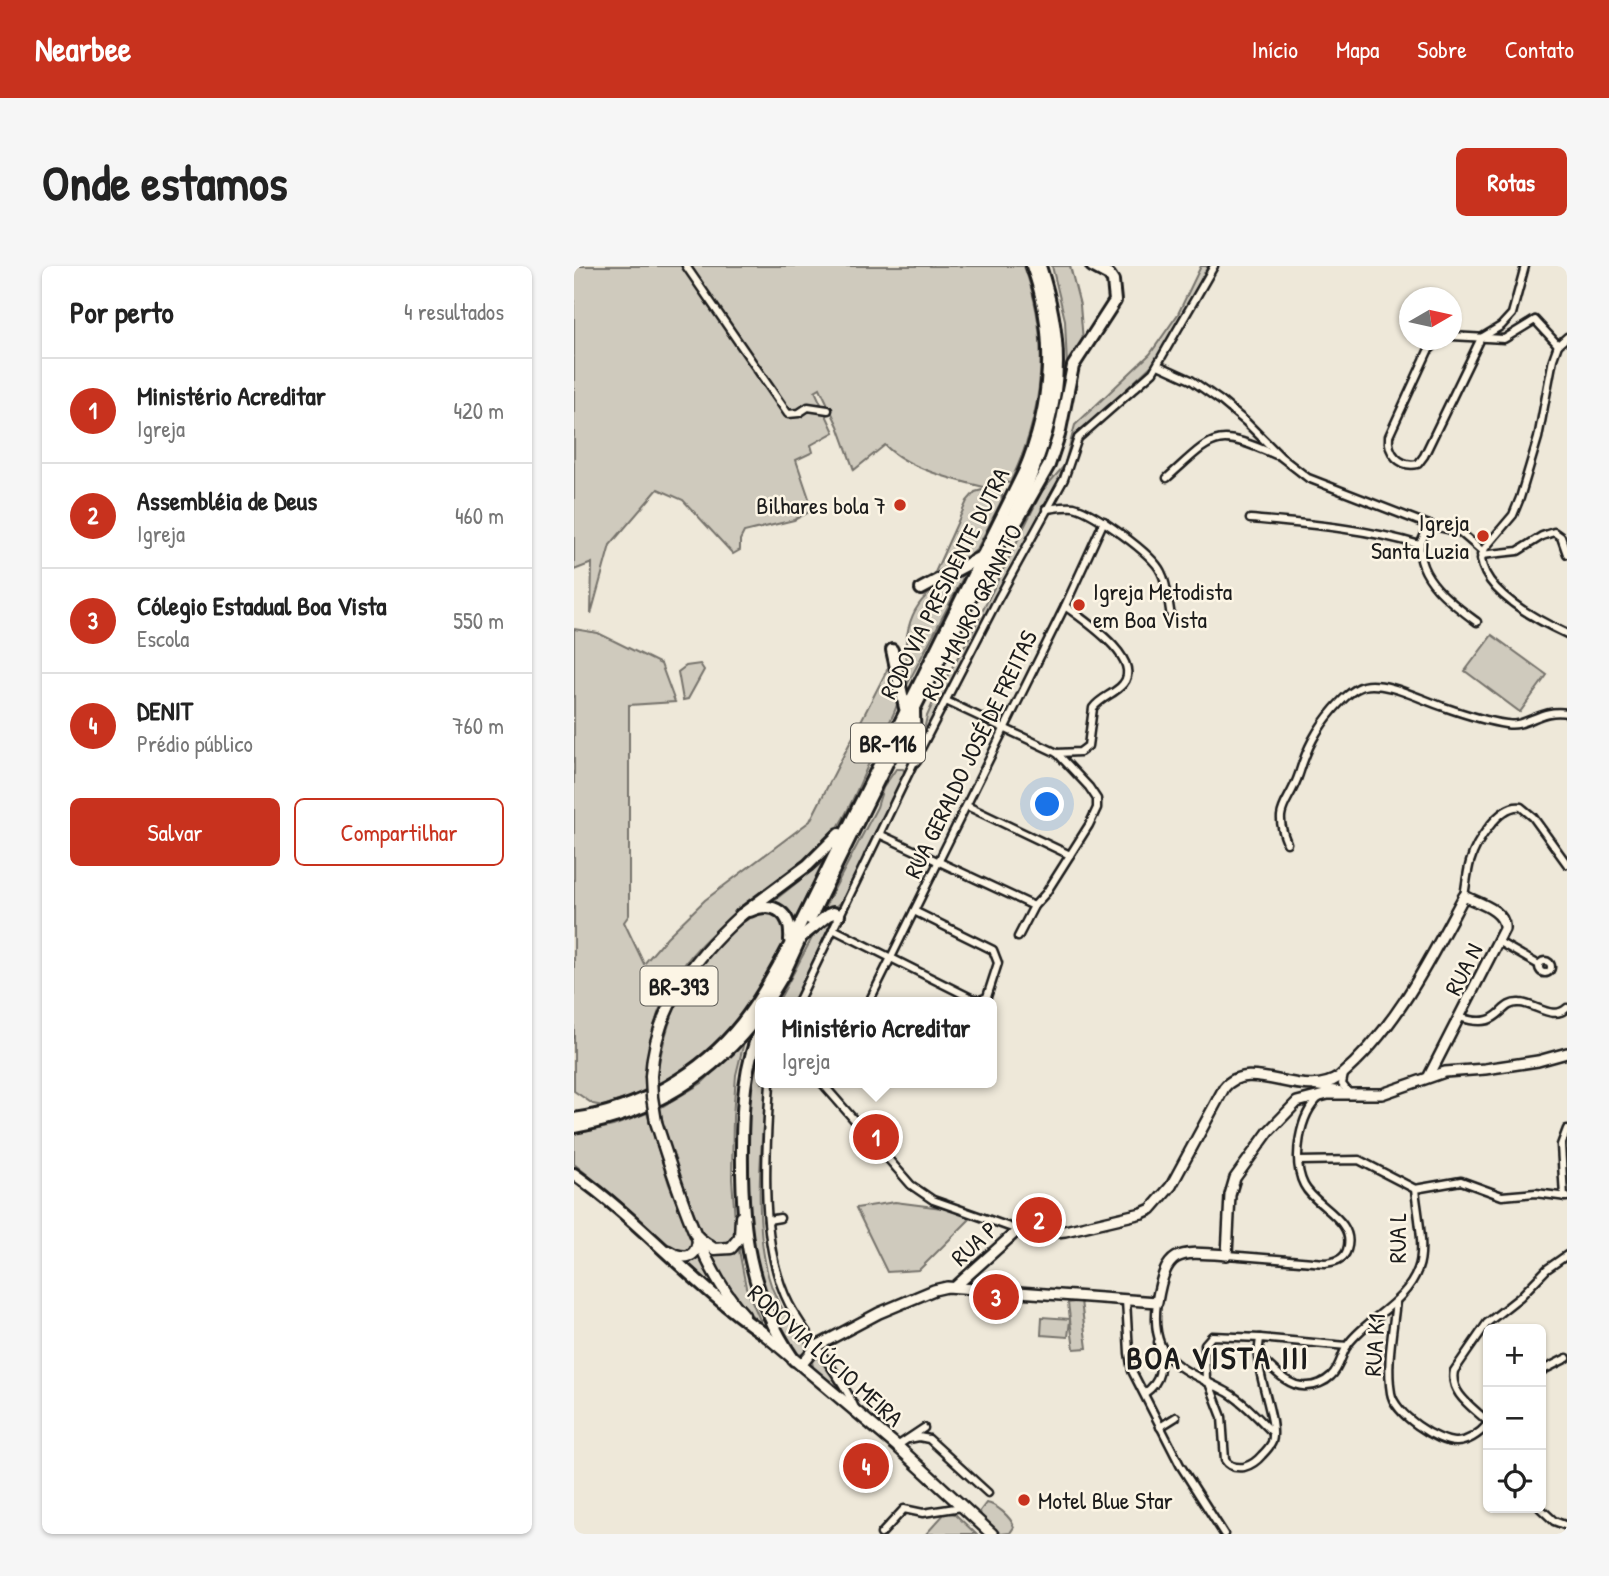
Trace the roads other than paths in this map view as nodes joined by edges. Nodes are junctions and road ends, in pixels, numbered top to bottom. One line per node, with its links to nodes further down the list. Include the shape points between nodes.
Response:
1 (686, 266): 13 (street, via 788,414 808,407)
2 (1032, 266): 23 (highway, RODOVIA PRESIDENTE DUTRA / BR-116, via 1047,329 1043,413 1027,464)
3 (1040, 266): 26 (highway, RODOVIA PRESIDENTE DUTRA / BR-116, via 1056,339 1055,389 1048,426 1037,461)
4 (1092, 266): 26 (highway, via 1113,281 1115,301 1073,366 1049,465)
5 (1214, 266): 12 (street, RUA MAURO GRANATO)
6 (1525, 266): 9 (street, via 1512,314)
7 (1462, 337): 9 (street)
8 (1567, 337): 10 (street)
9 (1481, 338): 10 (street, via 1507,338 1535,320); 11 (street, via 1423,459 1414,465 1400,461 1389,446 1390,432)
10 (1558, 345): 21 (street, via 1525,486 1513,515)
11 (1429, 350)
12 (1158, 365): 14 (street, via 1221,401); 16 (street, RUA MAURO GRANATO, via 1080,435 1069,468)
13 (828, 410)
14 (1281, 457): 15 (street, via 1236,439 1220,439 1199,449); 19 (street, via 1308,478)
15 (1167, 478)
16 (1046, 509): 18 (street, via 1073,507); 31 (street, RUA MAURO GRANATO)
17 (1250, 519): 20 (street, via 1349,528)
18 (1104, 521): 25 (street, RUA GERALDO JOSÉ DE FREITAS); 27 (street, via 1156,564)
19 (1429, 525): 20 (street); 21 (street, via 1461,532)
20 (1420, 545): 28 (street, via 1422,562 1438,587)
21 (1482, 553): 22 (street, via 1522,550 1550,533 1561,537); 29 (street, via 1487,574 1520,608)
22 (1567, 554)
23 (981, 557): 24 (highway); 32 (highway, RODOVIA PRESIDENTE DUTRA / BR-116)
24 (921, 589)
25 (1065, 606): 34 (street, RUA GERALDO JOSÉ DE FREITAS); 35 (street, via 1117,650 1128,677 1093,708 1088,746 1080,752)
26 (964, 611): 32 (highway, RODOVIA PRESIDENTE DUTRA / BR-116)
27 (1171, 615)
28 (1478, 622)
29 (1567, 634)
30 (892, 650): 32 (highway)
31 (946, 701): 34 (street); 36 (street, RUA MAURO GRANATO)
32 (910, 709): 36 (highway); 38 (highway, RODOVIA PRESIDENTE DUTRA / BR-116); 50 (highway, RODOVIA PRESIDENTE DUTRA / BR-116)
33 (1567, 713): 40 (street, via 1546,713 1510,725 1384,686 1360,687 1340,703 1308,745 1280,815)
34 (1003, 729): 35 (street); 37 (street, RUA GERALDO JOSÉ DE FREITAS)
35 (1057, 753): 41 (street, via 1098,803)
36 (915, 760): 39 (street, RUA MAURO GRANATO)
37 (967, 806): 41 (street); 42 (street, RUA GERALDO JOSÉ DE FREITAS)
38 (848, 823): 47 (highway, BR-393, via 808,864); 53 (highway, RODOVIA PRESIDENTE DUTRA / BR-116)
39 (880, 834): 42 (street); 48 (street, RUA MAURO GRANATO)
40 (1287, 843)
41 (1070, 855): 45 (street)
42 (939, 860): 45 (street); 46 (street, RUA GERALDO JOSÉ DE FREITAS)
43 (1567, 864): 44 (street, via 1532,817 1521,807 1509,807 1477,847)
44 (1464, 896): 52 (street, RUA N, via 1503,918); 70 (street, via 1387,1028)
45 (1034, 905): 51 (street)
46 (914, 911): 54 (street, RUA GERALDO JOSÉ DE FREITAS); 61 (street, via 988,946 995,954 998,963)
47 (741, 915): 53 (highway, via 766,906 781,911 789,924); 89 (main road, RODOVIA LÚCIO MEIRA / BR-393, bridge, via 680,982 661,1026 652,1076 656,1122)
48 (839, 915): 49 (street, RUA MAURO GRANATO); 50 (highway, via 828,915)
49 (833, 929): 54 (street); 58 (street, RUA MAURO GRANATO)
50 (801, 937): 57 (highway, RODOVIA PRESIDENTE DUTRA / BR-116)
51 (1018, 937)
52 (1499, 942): 55 (street); 64 (street, RUA N)
53 (790, 945): 56 (highway, RODOVIA PRESIDENTE DUTRA / BR-116)
54 (891, 956): 59 (street, RUA GERALDO JOSÉ DE FREITAS); 60 (street)
55 (1539, 965)
56 (759, 997)
57 (772, 997)
58 (800, 997)
59 (871, 997)
60 (974, 997)
61 (988, 997)
62 (755, 1003): 78 (highway, RODOVIA PRESIDENTE DUTRA / BR-116, via 702,1063 642,1100)
63 (1567, 1008): 64 (street, via 1554,1013 1518,1003 1487,1021)
64 (1459, 1017): 67 (street, RUA N)
65 (755, 1019): 79 (highway, via 721,1058 675,1091 614,1119)
66 (755, 1042): 85 (highway, via 744,1088)
67 (1441, 1050): 69 (street, via 1441,1061); 71 (street, RUA N)
68 (1567, 1054): 69 (street, via 1538,1062)
69 (1452, 1070): 71 (street)
70 (1343, 1074): 72 (street, via 1329,1083); 75 (street); 76 (street, via 1342,1084)
71 (1429, 1076): 76 (street, via 1389,1093)
72 (1308, 1086): 75 (street); 77 (street); 88 (street, via 1237,1076 1220,1094 1171,1186 1147,1211 1065,1231)
73 (770, 1088): 87 (street)
74 (831, 1088): 88 (street, via 922,1194)
75 (1322, 1093): 76 (street); 77 (street)
76 (1353, 1093)
77 (1307, 1102): 81 (street); 91 (street, via 1293,1105 1235,1178)
78 (574, 1119)
79 (574, 1127)
80 (1567, 1129): 84 (street, via 1561,1145)
81 (1299, 1161): 83 (street, via 1359,1160); 91 (street, via 1310,1195 1345,1228 1346,1254 1325,1263)
82 (574, 1174): 90 (highway)
83 (1415, 1189): 84 (street, via 1461,1181 1502,1196 1536,1193); 95 (street, RUA L, via 1420,1261 1417,1273)
84 (1565, 1197)
85 (741, 1202): 89 (main road, via 740,1237 735,1245 714,1249); 104 (highway, via 757,1287 775,1329)
86 (780, 1218): 87 (street)
87 (768, 1220): 101 (street, via 780,1284)
88 (1018, 1230): 93 (street, RUA P)
89 (698, 1236): 90 (main road, via 696,1249 689,1255); 97 (main road, RODOVIA LÚCIO MEIRA / BR-393, via 733,1303)
90 (663, 1247): 97 (highway)
91 (1227, 1255): 96 (street, via 1191,1253 1175,1259 1164,1270)
92 (1567, 1255): 111 (street, RUA K1, via 1487,1323 1454,1371 1455,1389)
93 (956, 1286): 94 (street); 101 (street, via 934,1290 879,1313)
94 (1126, 1300): 96 (street); 107 (street, via 1131,1366)
95 (1396, 1301): 100 (street, RUA L); 115 (street, RUA K1, via 1390,1385 1395,1404 1445,1441 1468,1440)
96 (1157, 1303): 99 (street)
97 (763, 1333): 104 (main road, RODOVIA LÚCIO MEIRA / BR-393)
98 (1260, 1338): 100 (street); 102 (street); 106 (street, via 1209,1338 1204,1350)
99 (1158, 1341): 106 (street, via 1180,1367); 107 (street, via 1159,1377)
100 (1348, 1344): 102 (street, via 1331,1376 1305,1387 1291,1383)
101 (817, 1346): 104 (street); 109 (street)
102 (1258, 1355): 108 (street)
103 (1567, 1358): 105 (street)
104 (797, 1362): 109 (main road, RODOVIA LÚCIO MEIRA / BR-393)
105 (1546, 1368)
106 (1210, 1384): 112 (street, via 1240,1401); 116 (street, via 1222,1417 1228,1465 1250,1465)
107 (1144, 1393): 113 (street)
108 (1269, 1411): 112 (street, via 1269,1421); 116 (street)
109 (857, 1413): 118 (main road, RODOVIA LÚCIO MEIRA / BR-393)
110 (1177, 1417): 113 (street)
111 (1483, 1418)
112 (1262, 1422): 116 (street)
113 (1160, 1427): 125 (street)
114 (924, 1428): 117 (street)
115 (1483, 1429)
116 (1273, 1437)
117 (909, 1438): 118 (street); 119 (street, via 929,1439)
118 (897, 1446): 120 (main road, RODOVIA LÚCIO MEIRA / BR-393)
119 (988, 1493)
120 (962, 1507): 123 (street, via 923,1513 904,1509); 124 (main road, RODOVIA LÚCIO MEIRA / BR-393)
121 (1545, 1513): 122 (street)
122 (1567, 1526)
123 (881, 1534)
124 (992, 1534)
125 (1224, 1534)

